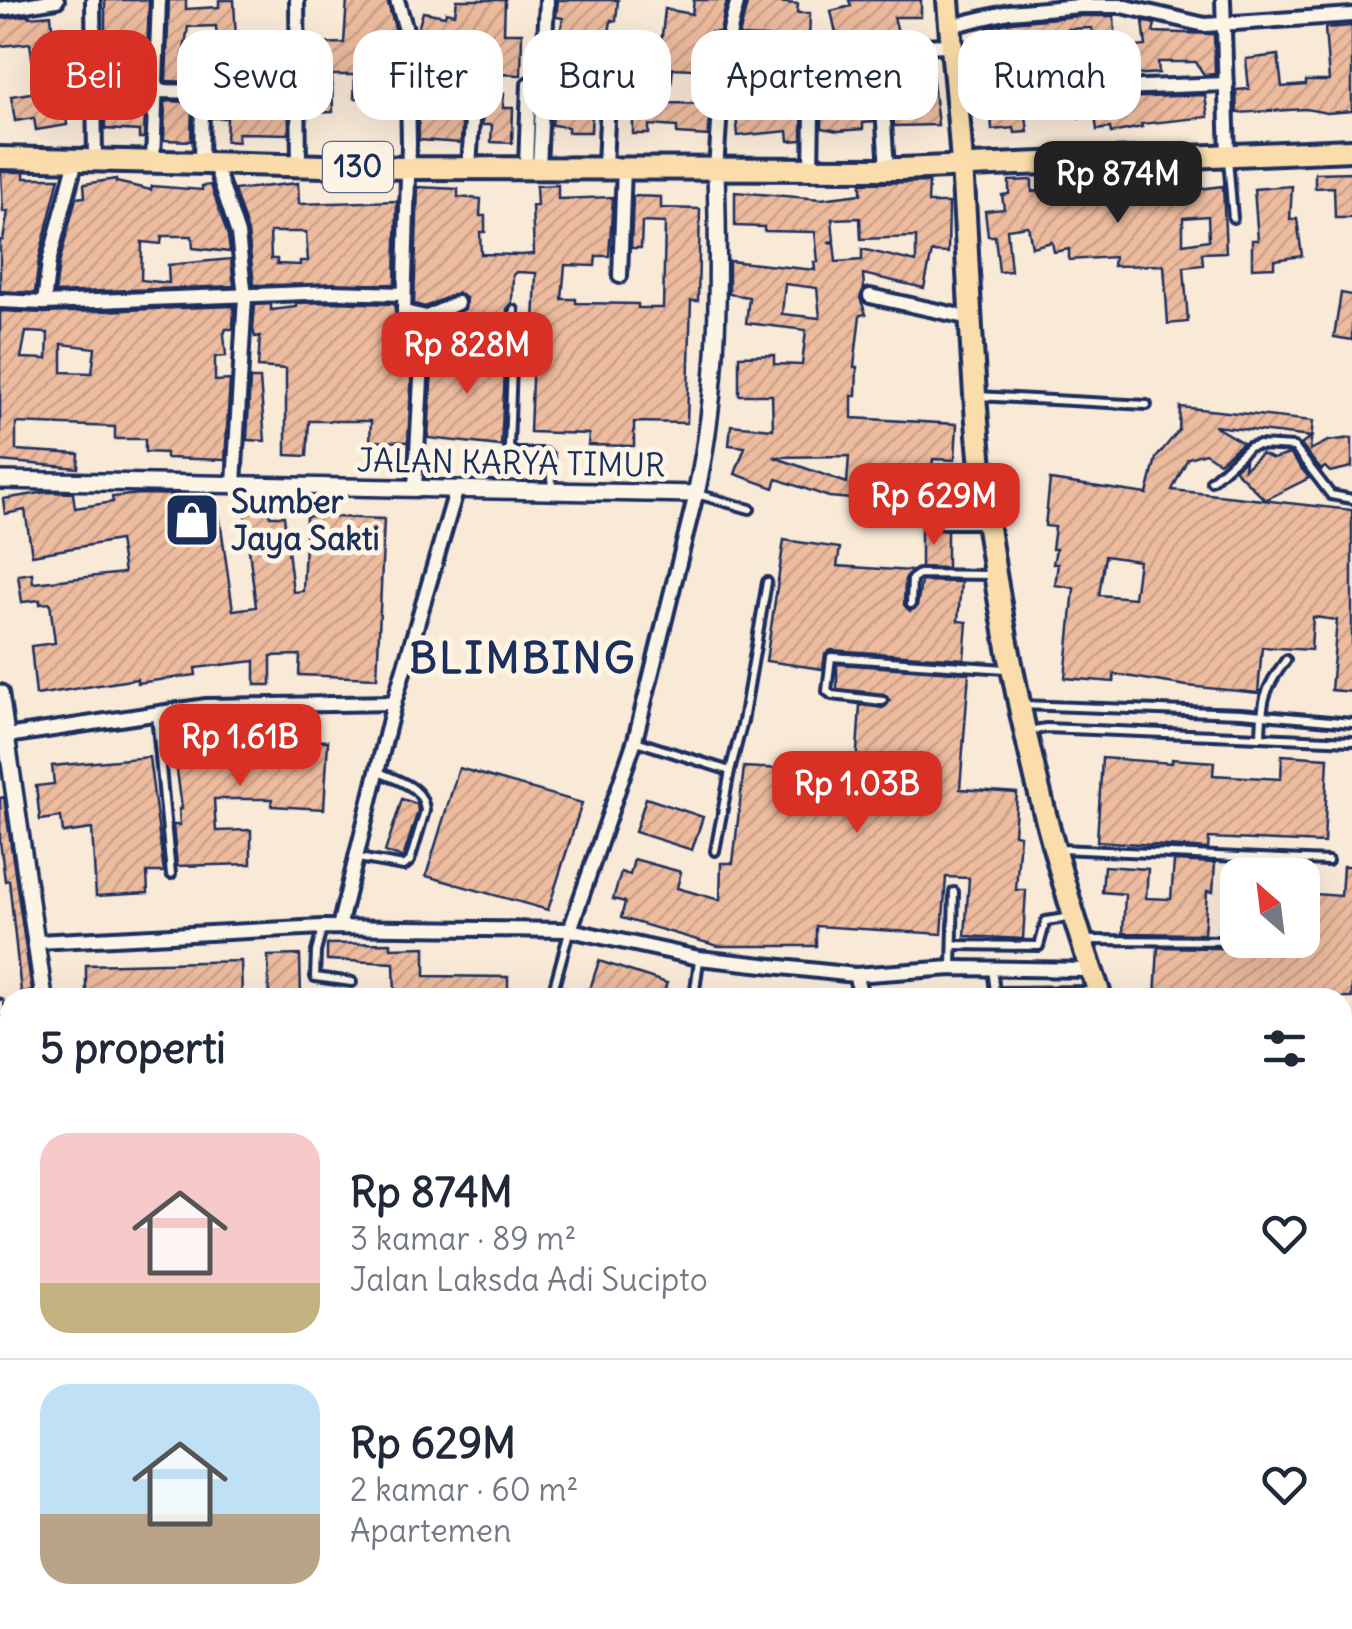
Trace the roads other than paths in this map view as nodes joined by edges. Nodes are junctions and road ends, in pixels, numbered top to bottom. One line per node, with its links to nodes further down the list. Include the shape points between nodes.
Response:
1 (56, 0): 10 (street)
2 (93, 0): 30 (street)
3 (159, 0): 16 (street)
4 (297, 0): 33 (street)
5 (397, 0): 38 (street, via 407,33)
6 (547, 0): 34 (street)
7 (738, 0): 13 (street)
8 (948, 0): 14 (main road)
9 (1223, 0): 12 (street)
10 (0, 9)
11 (1352, 15): 12 (street)
12 (1222, 22): 14 (street, via 1193,24 1122,6 1080,6 1009,12); 17 (street)
13 (731, 30)
14 (950, 35): 15 (street); 37 (main road)
15 (938, 37)
16 (157, 61)
17 (1227, 84): 18 (street); 28 (street)
18 (1141, 88)
19 (155, 120): 31 (street)
20 (204, 120): 32 (street)
21 (472, 120): 36 (street)
22 (530, 120): 34 (street)
23 (612, 120): 35 (street)
24 (720, 120): 41 (street)
25 (812, 120): 39 (street)
26 (884, 120): 40 (street)
27 (1352, 150): 28 (main road, 130)
28 (1228, 156): 37 (main road, 130); 42 (lane)
29 (0, 158): 30 (main road, 130)
30 (86, 159): 31 (main road, 130); 49 (street, via 49,262)
31 (153, 160): 32 (main road, 130)
32 (207, 162): 33 (main road, 130); 46 (street, via 238,234)
33 (299, 165): 38 (main road, 130)
34 (532, 166): 35 (main road, 130); 36 (main road, 130)
35 (614, 166): 41 (main road, 130); 43 (street)
36 (469, 167): 38 (main road, 130)
37 (962, 167): 40 (main road, 130); 51 (main road)
38 (408, 168): 44 (street)
39 (812, 168): 40 (main road, 130); 41 (main road, 130)
40 (888, 169)
41 (716, 170): 61 (street, JALAN KARYA TIMUR, via 720,310)
42 (1233, 218)
43 (620, 276)
44 (404, 294): 46 (street); 52 (street, via 404,312)
45 (870, 296): 51 (street)
46 (244, 297): 49 (street); 57 (street)
47 (0, 302): 49 (street)
48 (457, 302): 52 (street)
49 (44, 303)
50 (514, 310): 60 (lane, via 509,447 514,454 549,456)
51 (970, 318): 53 (main road)
52 (423, 319): 58 (street)
53 (976, 396): 54 (lane); 65 (main road)
54 (1147, 405)
55 (0, 480): 57 (street, JALAN KARYA TIMUR)
56 (1211, 481): 62 (lane, via 1249,447 1294,447 1331,494)
57 (234, 484): 58 (street, JALAN KARYA TIMUR)
58 (415, 488): 59 (street, JALAN KARYA TIMUR)
59 (458, 488): 60 (street, JALAN KARYA TIMUR); 73 (street)
60 (553, 493): 61 (street, JALAN KARYA TIMUR)
61 (696, 494): 63 (lane); 81 (street)
62 (1352, 499)
63 (750, 509)
64 (931, 524): 65 (lane)
65 (988, 525): 66 (main road)
66 (996, 577): 68 (lane, via 920,574 912,579); 70 (main road)
67 (766, 582): 83 (lane)
68 (910, 604)
69 (1286, 660): 76 (lane, via 1267,686)
70 (1012, 670): 72 (lane, via 831,657 826,685 832,695); 74 (main road)
71 (0, 693): 80 (street)
72 (883, 701)
73 (394, 703): 75 (street); 84 (street)
74 (1020, 705): 76 (lane); 78 (main road)
75 (156, 713): 80 (street); 89 (lane)
76 (1262, 715): 77 (lane); 79 (lane)
77 (1352, 724)
78 (1025, 731): 79 (lane); 85 (main road)
79 (1262, 736): 82 (lane)
80 (3, 737): 96 (street)
81 (635, 740): 83 (lane); 94 (street)
82 (1352, 741)
83 (730, 771): 86 (lane)
84 (378, 772): 87 (street); 87 (lane, via 416,789 424,811 404,866)
85 (1054, 850): 88 (lane); 91 (main road)
86 (716, 851)
87 (356, 858): 92 (street)
88 (1328, 860)
89 (172, 874)
90 (954, 892): 98 (lane)
91 (1074, 916): 95 (main road); 98 (lane, via 1046,921 1039,946)
92 (339, 927): 93 (street); 94 (street)
93 (322, 928): 96 (street); 103 (lane, via 315,977)
94 (570, 930): 99 (street); 106 (lane)
95 (1082, 940): 97 (lane); 104 (main road)
96 (37, 942): 105 (street)
97 (1220, 942)
98 (954, 945): 101 (lane)
99 (700, 958): 102 (street); 107 (lane)
100 (992, 967): 101 (street); 104 (street); 109 (lane)
101 (952, 968): 102 (street)
102 (856, 976): 108 (street)
103 (352, 982)
104 (1097, 986): 110 (lane)
105 (43, 988)
106 (553, 988)
107 (696, 988)
108 (859, 988)
109 (993, 988)
110 (1063, 988)

